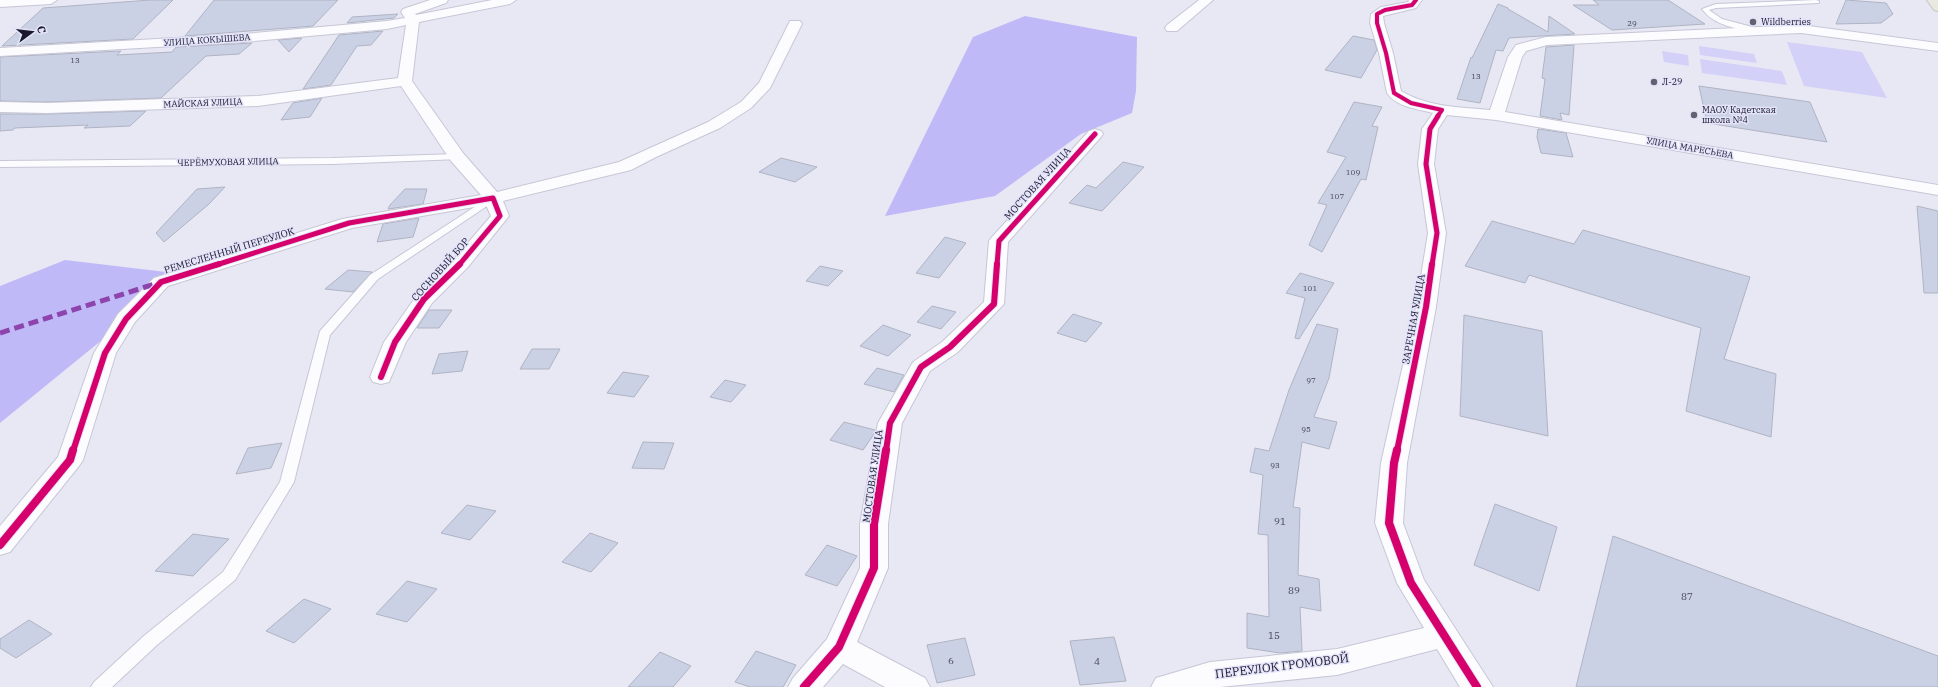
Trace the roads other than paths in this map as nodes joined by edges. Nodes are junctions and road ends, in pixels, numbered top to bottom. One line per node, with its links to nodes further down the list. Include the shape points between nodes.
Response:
1 (51, 0): 8 (street)
2 (442, 0): 10 (street, via 407,12)
3 (510, 0): 10 (street, УЛИЦА КОКЫШЕВА)
4 (1207, 0): 12 (street)
5 (1416, 0): 18 (street, via 1412,5 1377,14 1391,85 1394,93 1402,99)
6 (1933, 0): 9 (main road)
7 (1817, 2): 13 (lane, via 1716,6 1705,9 1707,13 1723,21)
8 (0, 3)
9 (1938, 7)
10 (413, 20): 15 (street, УЛИЦА КОКЫШЕВА, via 387,25 244,38); 16 (street)
11 (795, 24): 24 (street, via 765,85 746,105 714,125 625,166)
12 (1172, 28)
13 (1753, 30): 14 (street, via 1814,29); 19 (street, via 1564,39 1535,43 1521,48 1515,57)
14 (1938, 47)
15 (0, 52)
16 (405, 81): 17 (street, МАЙСКАЯ УЛИЦА, via 258,101 47,108); 21 (street, СОСНОВЫЙ БОР)
17 (0, 107)
18 (1442, 110): 19 (street, УЛИЦА МАРЕСЬЕВА); 27 (street, ЗАРЕЧНАЯ УЛИЦА, via 1430,129 1426,164 1437,232 1426,307 1394,463 1389,523 1411,583)
19 (1496, 115): 23 (street, УЛИЦА МАРЕСЬЕВА)
20 (1095, 134): 28 (street, МОСТОВАЯ УЛИЦА, via 999,241 994,304 950,347 921,367 890,423 874,524 874,568)
21 (457, 157): 22 (lane, ЧЕРЁМУХОВАЯ УЛИЦА, via 333,161); 24 (street, СОСНОВЫЙ БОР)
22 (0, 164)
23 (1938, 190)
24 (493, 198): 25 (street, СОСНОВЫЙ БОР, via 500,216 461,263 424,299 395,342); 26 (street, РЕМЕСЛЕННЫЙ ПЕРЕУЛОК, via 349,224 161,282 126,319 105,353 70,460); 29 (lane, via 374,277 324,334 287,482 229,576 151,640)
25 (381, 377)
26 (0, 546)
27 (1444, 635): 32 (street, ПЕРЕУЛОК ГРОМОВОЙ, via 1337,662 1210,674); 33 (street, ЗАРЕЧНАЯ УЛИЦА)
28 (839, 647): 30 (street, МОСТОВАЯ УЛИЦА); 31 (street)
29 (100, 687)
30 (804, 687)
31 (914, 687)
32 (1167, 687)
33 (1477, 687)

